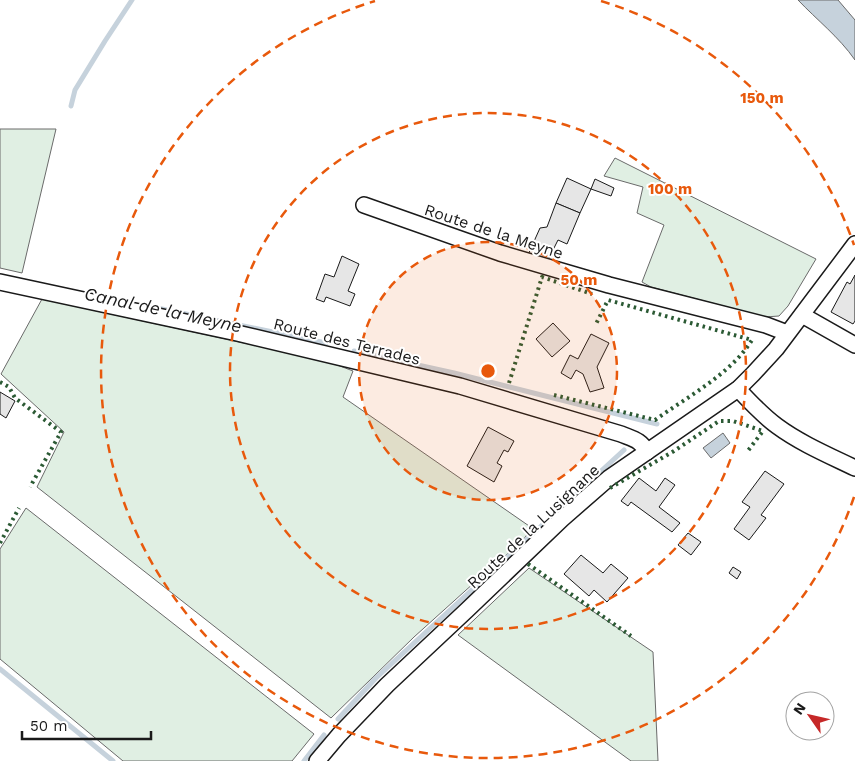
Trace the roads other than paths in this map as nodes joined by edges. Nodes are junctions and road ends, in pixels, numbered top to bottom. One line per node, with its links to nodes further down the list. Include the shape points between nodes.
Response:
1 (364, 205): 5 (street, Route de la Meyne, via 500,254 766,325)
2 (855, 244): 4 (street, Route de la Lusignane)
3 (0, 282): 8 (street, Route des Terrades, via 237,333 460,386 622,434 638,441)
4 (802, 315): 5 (street, Route de la Lusignane); 6 (street)
5 (787, 334): 7 (street, Route de la Lusignane)
6 (855, 345)
7 (738, 389): 8 (street, Route de la Lusignane); 9 (street, via 755,408 783,430)
8 (647, 452): 10 (street, Route de la Lusignane, via 609,478 562,519 386,685)
9 (855, 468)
10 (317, 761)

